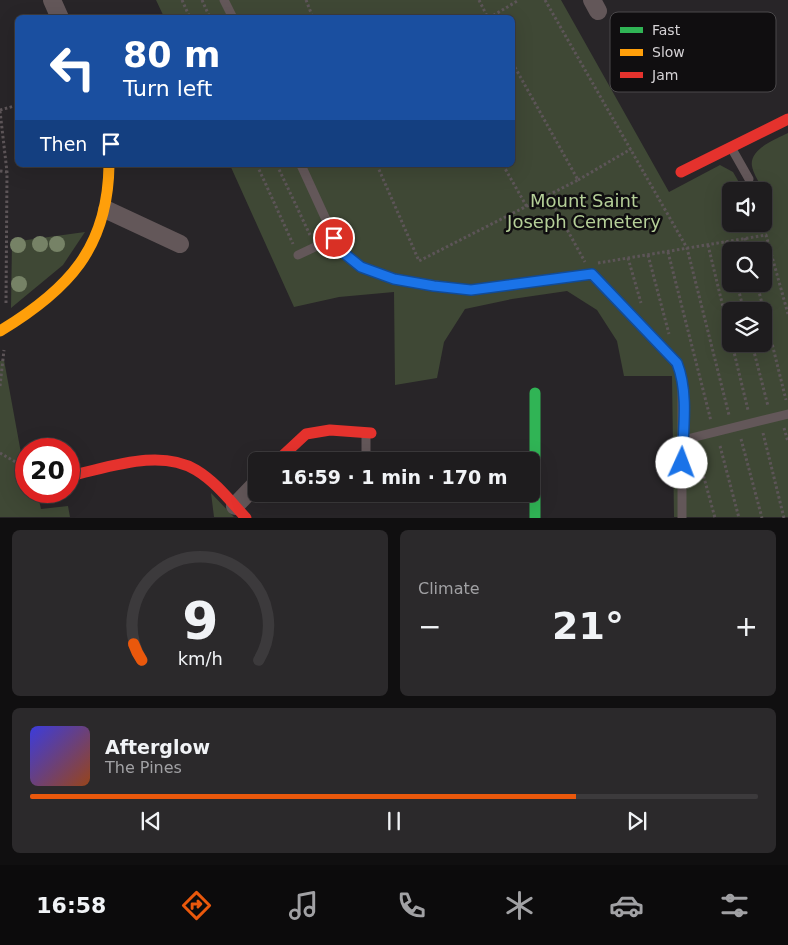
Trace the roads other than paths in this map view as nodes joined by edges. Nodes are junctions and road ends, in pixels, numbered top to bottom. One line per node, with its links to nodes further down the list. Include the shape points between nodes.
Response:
1 (52, 0): 3 (street)
2 (224, 0): 4 (lane)
3 (59, 15)
4 (232, 15)
5 (788, 119): 6 (street)
6 (732, 148): 9 (street); 10 (lane)
7 (109, 167): 11 (street)
8 (302, 167): 12 (lane)
9 (682, 172)
10 (749, 179)
11 (107, 210): 13 (street); 15 (street, via 90,248 70,276 30,312)
12 (334, 238): 14 (lane); 19 (lane, via 340,250 361,267 394,279 434,286 471,290 592,274 677,363 682,376)
13 (180, 244)
14 (298, 255)
15 (0, 331)
16 (535, 393): 25 (street)
17 (788, 414): 19 (lane)
18 (368, 433): 20 (street, via 330,430 306,434); 21 (lane)
19 (683, 440): 26 (lane)
20 (287, 452)
21 (367, 452)
22 (80, 474): 24 (street, via 156,460 172,461 200,472)
23 (248, 499): 24 (street)
24 (241, 512)
25 (535, 518)
26 (682, 518)

